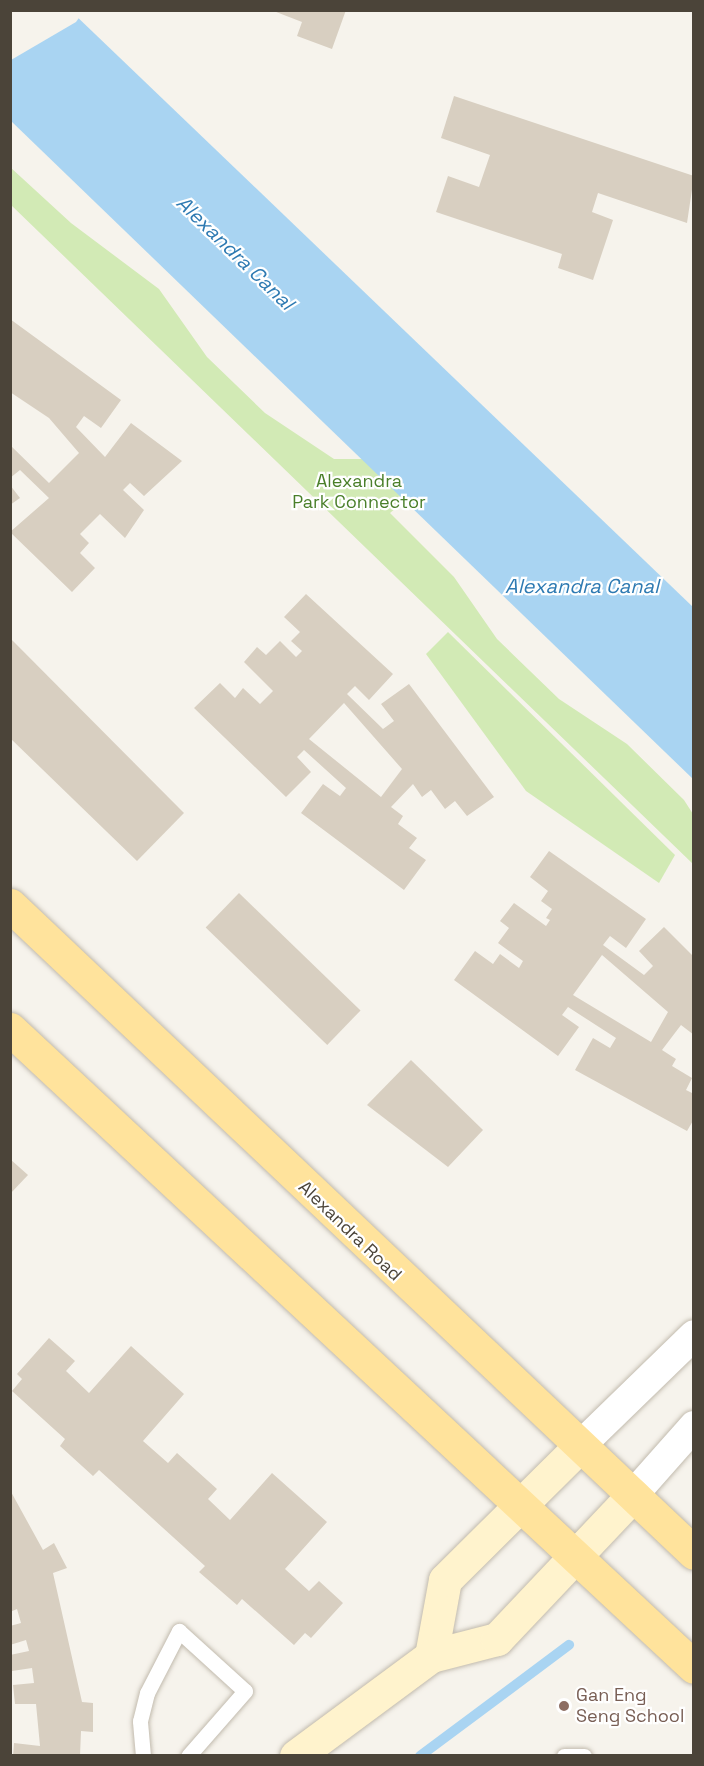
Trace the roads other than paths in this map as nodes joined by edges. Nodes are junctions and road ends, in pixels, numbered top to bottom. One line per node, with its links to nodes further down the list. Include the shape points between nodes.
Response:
1 (10, 906): 5 (main road, Alexandra Road)
2 (10, 1029): 7 (main road)
3 (693, 1335): 5 (street)
4 (693, 1426): 6 (street)
5 (580, 1446): 6 (main road, Alexandra Road); 7 (main road)
6 (633, 1495): 8 (main road, Alexandra Road); 9 (main road)
7 (518, 1505): 9 (main road); 10 (main road, via 445,1580)
8 (693, 1553)
9 (576, 1559): 10 (main road, via 497,1639); 11 (main road)
10 (431, 1656): 14 (main road)
11 (693, 1667)
12 (143, 1755): 13 (lane, via 140,1721 147,1693 179,1631 245,1691)
13 (188, 1755)
14 (296, 1755)
15 (564, 1755): 16 (lane)
16 (584, 1755)

